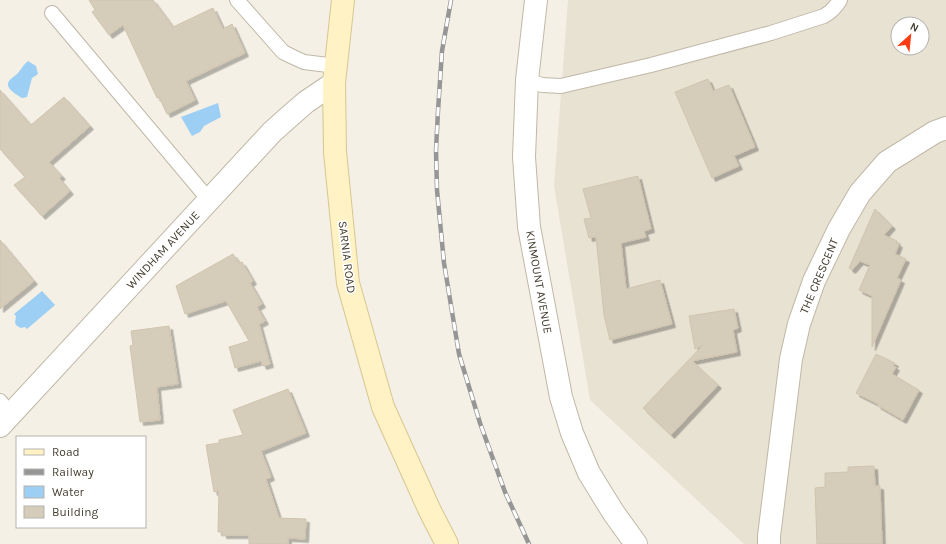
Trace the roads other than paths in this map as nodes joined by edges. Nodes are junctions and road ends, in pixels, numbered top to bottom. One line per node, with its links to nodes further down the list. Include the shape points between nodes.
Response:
1 (237, 0): 6 (lane, via 283,52)
2 (343, 0): 6 (main road, SARNIA ROAD)
3 (536, 0): 7 (street, KINMOUNT AVENUE)
4 (840, 0): 7 (lane, via 831,12 824,16 772,33 651,65 561,86 542,85)
5 (52, 13): 9 (lane)
6 (335, 74): 9 (street, WINDHAM AVENUE, via 272,132); 11 (main road, SARNIA ROAD, via 335,152 348,283 383,407)
7 (527, 80): 12 (street, KINMOUNT AVENUE, via 524,157 529,228 561,397 572,433 589,473)
8 (946, 128): 13 (street, THE CRESCENT, via 935,132 887,162 860,193 814,281 799,324 791,359)
9 (209, 200): 10 (street, WINDHAM AVENUE)
10 (4, 414)
11 (447, 544)
12 (636, 544)
13 (769, 544)

